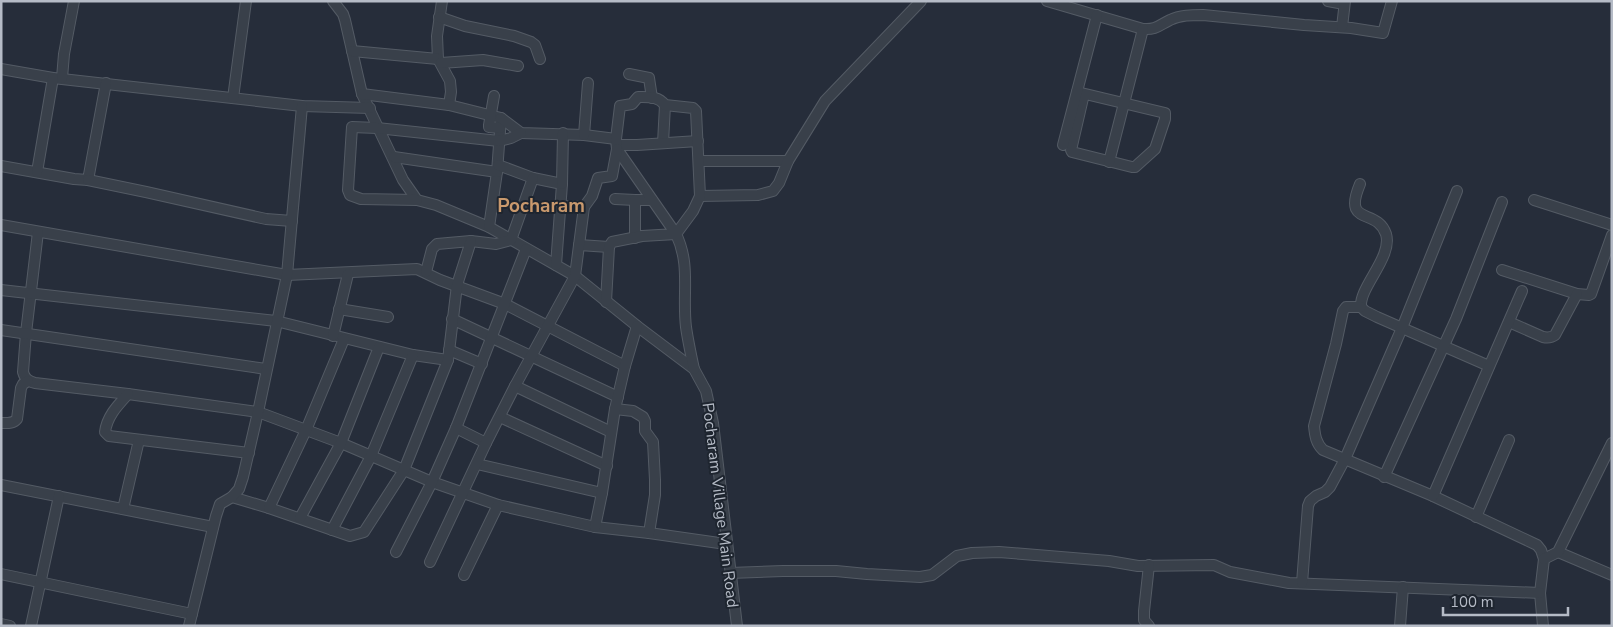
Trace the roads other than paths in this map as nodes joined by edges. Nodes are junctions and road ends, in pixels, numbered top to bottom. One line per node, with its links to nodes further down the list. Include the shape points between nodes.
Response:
1 (74, 1): 22 (street)
2 (246, 1): 28 (street)
3 (333, 1): 11 (street)
4 (342, 1): 11 (street)
5 (442, 1): 13 (street)
6 (921, 1): 48 (street, via 826,101)
7 (1047, 1): 12 (street)
8 (1328, 1): 10 (street)
9 (1392, 1): 14 (street, via 1383,33)
10 (1345, 3): 14 (street)
11 (343, 14): 16 (street)
12 (1097, 15): 15 (street); 25 (street)
13 (439, 17): 17 (street, via 531,42); 18 (street)
14 (1342, 27): 15 (street, via 1203,15 1171,19 1160,27)
15 (1143, 29): 30 (street)
16 (352, 51): 18 (street); 26 (street)
17 (540, 59)
18 (440, 61): 19 (street, via 483,60); 31 (street, via 450,81)
19 (518, 66)
20 (1, 69): 22 (street)
21 (629, 74): 29 (street, via 649,78)
22 (57, 78): 23 (street); 52 (street)
23 (106, 83): 28 (street); 54 (street)
24 (588, 83): 40 (street)
25 (1080, 93): 30 (street); 45 (street); 49 (street, via 1071,150)
26 (362, 94): 31 (street); 34 (street)
27 (494, 96): 35 (street)
28 (233, 98): 33 (street)
29 (652, 98): 32 (street, via 660,99); 44 (street, via 638,97 632,104 621,105)
30 (1124, 104): 49 (street); 49 (street, via 1164,113 1165,119 1155,149 1135,167)
31 (449, 105): 35 (street)
32 (665, 105): 42 (street, via 696,111); 43 (street)
33 (302, 106): 34 (street); 67 (street)
34 (370, 108): 37 (street)
35 (490, 114): 36 (street)
36 (501, 123): 38 (street); 41 (street)
37 (378, 128): 41 (street); 46 (street); 60 (street, Pocharam Village Main Road, via 352,127 350,195 361,199)
38 (520, 133): 39 (street); 41 (street)
39 (563, 133): 40 (street); 55 (street)
40 (584, 134): 44 (street)
41 (499, 141): 51 (street)
42 (698, 141): 43 (street); 47 (street)
43 (663, 143): 44 (street)
44 (617, 144): 62 (street); 66 (street, via 612,176 598,178)
45 (1062, 145)
46 (394, 157): 51 (street); 60 (street, via 403,180)
47 (699, 161): 48 (street); 58 (street)
48 (788, 161): 58 (street, via 779,182 768,193)
49 (1109, 162)
50 (1, 166): 52 (street)
51 (498, 168): 53 (street); 69 (street)
52 (36, 172): 54 (street)
53 (533, 178): 55 (street); 75 (street)
54 (88, 180): 67 (street, via 266,219)
55 (562, 184): 65 (street)
56 (1360, 184): 93 (street, via 1355,207 1386,234 1385,249 1362,298)
57 (1457, 191): 101 (street)
58 (700, 196): 72 (street, via 694,211)
59 (614, 199): 61 (street)
60 (417, 200): 69 (street, Pocharam Village Main Road)
61 (635, 200): 62 (street); 74 (street)
62 (652, 200): 72 (street)
63 (1534, 200): 70 (street)
64 (1502, 202): 107 (street)
65 (561, 206): 66 (street); 80 (street)
66 (584, 207): 77 (street)
67 (292, 221): 84 (street)
68 (1, 225): 71 (street)
69 (486, 225): 75 (street, Pocharam Village Main Road); 76 (street)
70 (1612, 225)
71 (38, 232): 84 (street); 89 (street)
72 (676, 234): 74 (street); 116 (street, via 686,264 686,327)
73 (1612, 235): 90 (street, via 1591,294)
74 (635, 238): 78 (street, via 612,242)
75 (511, 240): 76 (street, via 496,244); 79 (street, Pocharam Village Main Road)
76 (474, 242): 82 (street, via 434,246); 86 (street)
77 (579, 245): 78 (street); 85 (street)
78 (609, 247): 91 (street)
79 (526, 249): 80 (street, Pocharam Village Main Road); 92 (street)
80 (556, 265): 85 (street, Pocharam Village Main Road)
81 (1502, 270): 90 (street)
82 (426, 272): 83 (street, via 412,268); 86 (street)
83 (348, 274): 84 (street); 94 (street)
84 (287, 276): 97 (street)
85 (575, 276): 91 (street, Pocharam Village Main Road); 99 (street)
86 (457, 286): 92 (street); 96 (street)
87 (1, 290): 89 (street)
88 (1522, 291): 98 (street)
89 (31, 294): 97 (street); 103 (street)
90 (1577, 294): 98 (street, via 1552,337 1547,338)
91 (606, 302): 100 (street, Pocharam Village Main Road)
92 (505, 304): 99 (street); 105 (street)
93 (1361, 307): 101 (street); 135 (street, via 1343,311 1314,426 1318,445)
94 (339, 309): 95 (street); 104 (street)
95 (388, 317)
96 (452, 318): 105 (street); 109 (street)
97 (276, 321): 104 (street); 115 (street)
98 (1508, 322): 114 (street)
99 (548, 325): 111 (street); 113 (street)
100 (637, 326): 113 (street); 116 (street, Pocharam Village Main Road)
101 (1402, 328): 107 (street); 135 (street)
102 (1, 330): 103 (street)
103 (26, 333): 115 (street); 117 (street, via 23,372)
104 (333, 336): 106 (street)
105 (493, 337): 111 (street); 112 (street)
106 (344, 339): 108 (street); 126 (street)
107 (1444, 346): 114 (street); 139 (street)
108 (378, 347): 110 (street); 130 (street)
109 (449, 355): 110 (street); 112 (street); 138 (street)
110 (412, 356): 134 (street)
111 (531, 356): 118 (street); 120 (street)
112 (482, 364): 125 (street)
113 (625, 366): 120 (street)
114 (1489, 366): 145 (street)
115 (266, 369): 122 (street)
116 (694, 369): 156 (street, Pocharam Village Main Road, via 706,391 713,423)
117 (28, 380): 119 (street); 124 (street, via 21,388 17,419)
118 (515, 386): 123 (street); 127 (street)
119 (128, 394): 122 (street); 128 (street, via 112,412 106,432 109,436)
120 (618, 397): 121 (street)
121 (616, 409): 127 (street); 155 (street, via 633,411 643,417 645,431 652,442 655,496)
122 (258, 412): 126 (street); 133 (street)
123 (500, 417): 131 (street); 137 (street)
124 (1, 423)
125 (456, 428): 131 (street); 140 (street)
126 (306, 430): 130 (street); 148 (street)
127 (611, 432): 137 (street)
128 (138, 440): 133 (street); 149 (street)
129 (1509, 440): 150 (street)
130 (341, 443): 134 (street); 151 (street)
131 (486, 443): 136 (street)
132 (1612, 443): 158 (street)
133 (249, 453): 146 (street, via 243,477)
134 (371, 456): 138 (street); 154 (street)
135 (1345, 459): 139 (street); 167 (street, via 1330,487 1308,506)
136 (477, 464): 142 (street); 143 (street)
137 (607, 466): 143 (street)
138 (404, 470): 140 (street); 154 (street, via 364,532 350,536)
139 (1384, 477): 145 (street)
140 (432, 482): 142 (street); 157 (street)
141 (1, 485): 144 (street)
142 (463, 493): 147 (street); 160 (street)
143 (602, 493): 153 (street)
144 (59, 496): 149 (street); 166 (street)
145 (1433, 496): 150 (street)
146 (232, 497): 148 (street); 152 (street, via 220,504)
147 (498, 505): 153 (street); 164 (street)
148 (269, 508): 151 (street)
149 (123, 509): 152 (street)
150 (1476, 516): 159 (street, via 1537,545)
151 (300, 518): 154 (street)
152 (213, 527): 170 (street)
153 (595, 527): 155 (street)
154 (332, 530)
155 (649, 533): 156 (street)
156 (726, 544): 162 (street, Pocharam Village Main Road)
157 (396, 552)
158 (1558, 552): 159 (street); 165 (street)
159 (1544, 559): 169 (street)
160 (430, 562)
161 (1149, 565): 162 (street, via 985,552 957,556 932,576 920,577 836,571); 167 (street, via 1214,565 1230,572); 176 (street, via 1144,620)
162 (730, 573): 175 (street, Pocharam Village Main Road)
163 (1, 574): 166 (street)
164 (464, 575)
165 (1612, 575)
166 (40, 582): 170 (street); 173 (street)
167 (1302, 583): 168 (street)
168 (1403, 588): 169 (street); 177 (street)
169 (1540, 593): 178 (street)
170 (192, 614): 174 (street)
171 (1, 624): 172 (street)
172 (10, 626)
173 (31, 626)
174 (189, 626)
175 (737, 626)
176 (1149, 626)
177 (1400, 626)
178 (1543, 626)

